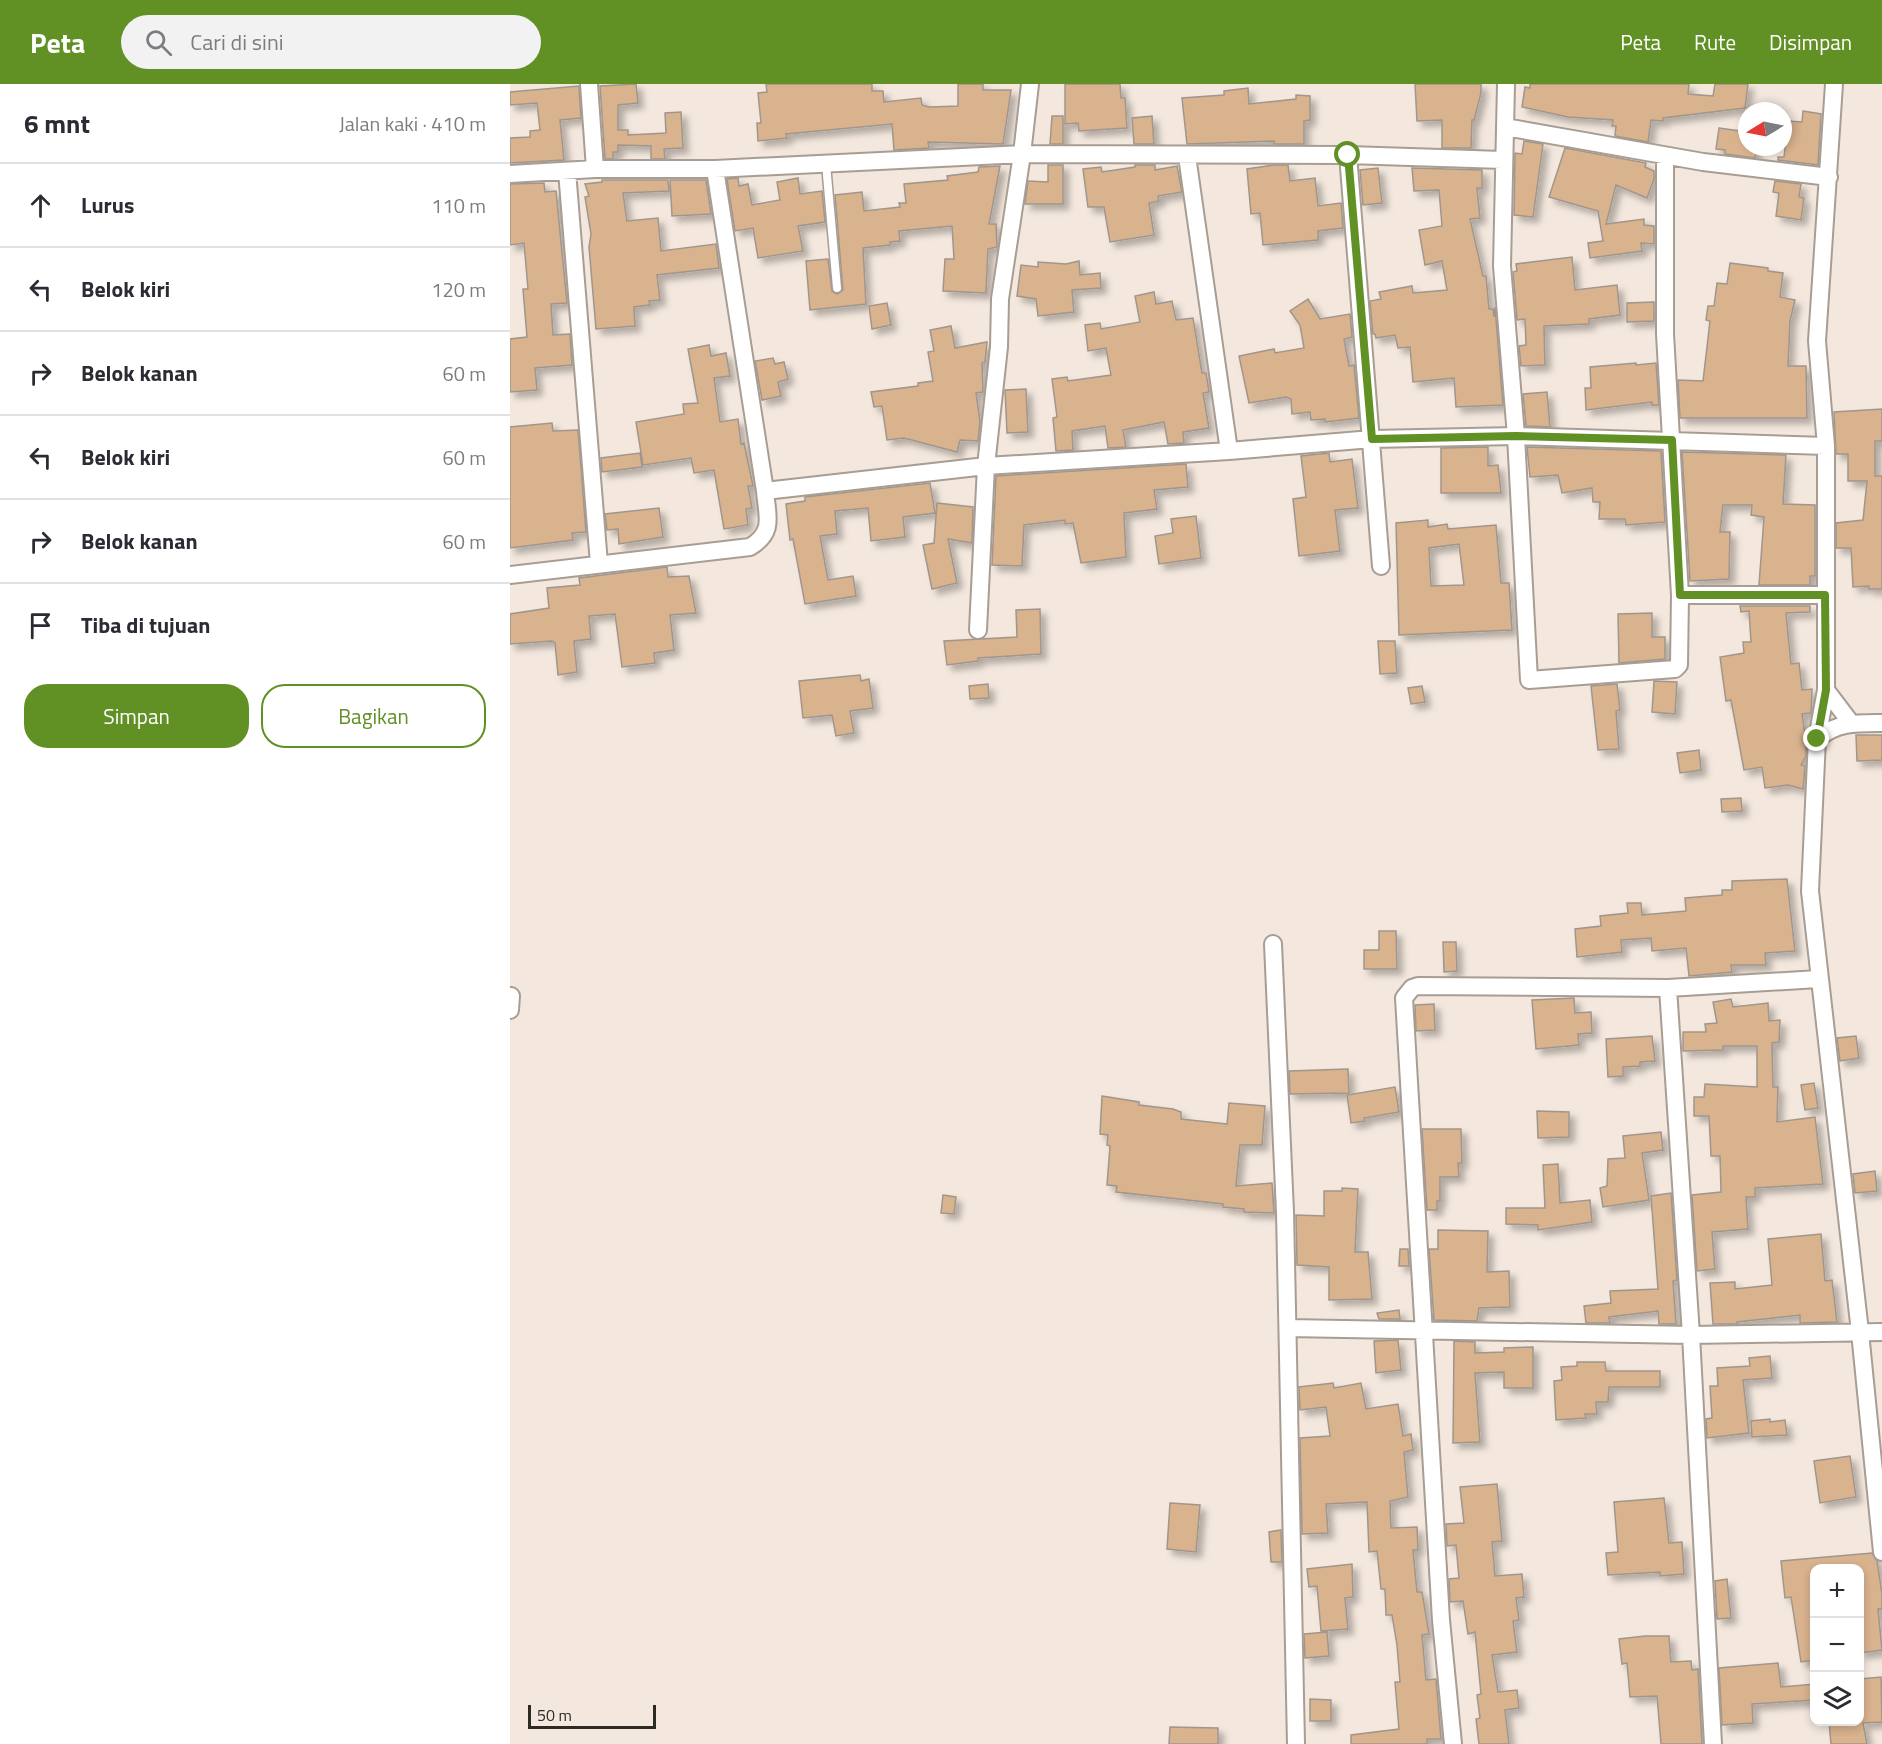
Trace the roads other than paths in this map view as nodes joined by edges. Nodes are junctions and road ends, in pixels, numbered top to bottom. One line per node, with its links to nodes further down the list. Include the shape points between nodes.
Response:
1 (589, 84): 12 (street)
2 (1030, 84): 6 (street)
3 (1506, 84): 5 (street)
4 (1834, 84): 16 (street)
5 (1505, 127): 9 (street); 10 (street)
6 (1022, 154): 8 (street); 11 (street); 23 (street, via 1000,299 999,347)
7 (1348, 155): 8 (street); 10 (street); 19 (street)
8 (1187, 156): 22 (street)
9 (1665, 156): 16 (street); 20 (street, via 1665,334)
10 (1503, 160): 18 (street, via 1502,266)
11 (826, 164): 13 (street); 17 (lane)
12 (595, 169): 13 (street); 14 (street)
13 (715, 169): 24 (street)
14 (567, 171): 15 (street); 25 (street)
15 (510, 174)
16 (1829, 177): 21 (street, via 1817,341)
17 (837, 288)
18 (1516, 436): 19 (street); 20 (street); 28 (street, via 1529,680 1675,669 1679,664)
19 (1372, 439): 22 (street); 26 (street)
20 (1672, 440): 21 (street); 28 (street)
21 (1826, 446): 29 (street)
22 (1229, 451): 23 (street)
23 (986, 466): 24 (street); 30 (street)
24 (765, 491): 25 (street, via 768,527 762,540 750,547)
25 (599, 564): 27 (street)
26 (1381, 566)
27 (510, 575)
28 (1680, 595): 29 (street)
29 (1825, 595): 31 (street)
30 (978, 630)
31 (1826, 690): 32 (street); 34 (street)
32 (1851, 723): 33 (street); 34 (street, via 1830,728)
33 (1882, 723)
34 (1817, 739): 36 (street, via 1810,891)
35 (1273, 944): 38 (street)
36 (1818, 979): 37 (street); 40 (street)
37 (1668, 988): 39 (street, via 1418,986 1407,992 1404,1005); 42 (street)
38 (1288, 1328): 39 (street); 44 (street)
39 (1423, 1329): 42 (street); 45 (street, via 1441,1620)
40 (1860, 1332): 41 (street); 42 (street); 43 (street)
41 (1882, 1332)
42 (1691, 1335): 46 (street)
43 (1882, 1552)
44 (1296, 1744)
45 (1453, 1744)
46 (1713, 1744)

